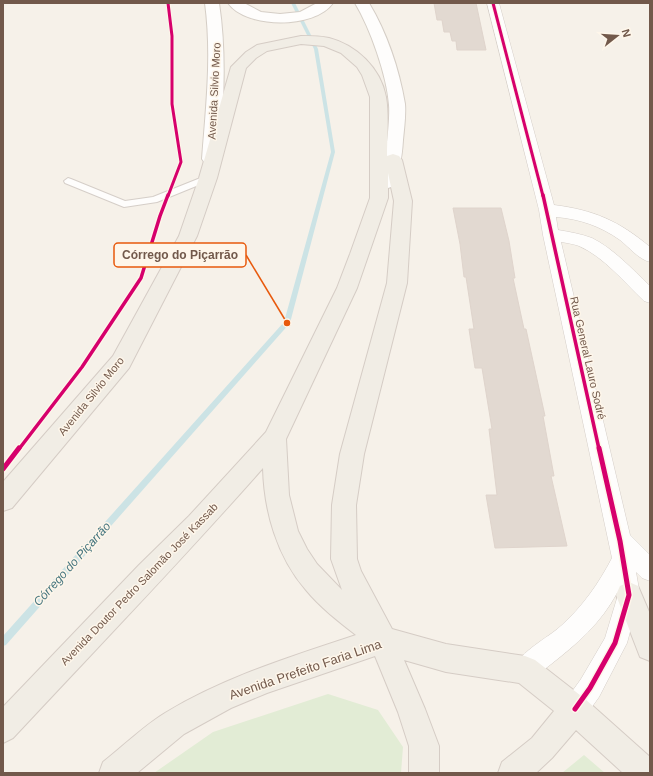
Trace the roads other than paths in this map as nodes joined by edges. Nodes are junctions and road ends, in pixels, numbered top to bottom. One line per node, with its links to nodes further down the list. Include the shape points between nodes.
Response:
1 (212, 3): 7 (main road, Avenida Silvio Moro, via 217,68)
2 (235, 3): 3 (main road, via 256,16 268,19 302,16)
3 (326, 3)
4 (362, 3): 6 (main road, Avenida Doutor Pedro Salomão José Kassab, via 382,48 396,94)
5 (493, 3): 10 (street, Rua General Lauro Sodré)
6 (393, 160): 9 (main road, Avenida Doutor Pedro Salomão José Kassab); 19 (main road, via 403,201 397,283 352,454 344,505 344,559 348,576)
7 (209, 173): 8 (lane, via 154,200 124,204); 9 (main road, via 239,67 262,48 300,40 326,42 346,50 362,64 370,75 378,97); 15 (main road, Avenida Silvio Moro, via 188,236 121,362)
8 (68, 181)
9 (379, 198): 14 (main road, Avenida Doutor Pedro Salomão José Kassab, via 347,288)
10 (548, 210): 11 (street, Rua General Lauro Sodré); 12 (street, via 577,213 597,219 614,227)
11 (552, 235): 13 (street, via 586,242); 16 (street, Rua General Lauro Sodré)
12 (650, 256)
13 (650, 296)
14 (274, 439): 19 (main road, Avenida Doutor Pedro Salomão José Kassab, via 278,502 292,544 308,572 322,588); 23 (main road, Avenida Doutor Pedro Salomão José Kassab, via 198,524)
15 (3, 500)
16 (621, 551): 17 (street); 18 (street, Rua General Lauro Sodré); 21 (street, via 611,585 597,606 575,629)
17 (650, 570)
18 (629, 595): 20 (main road); 22 (street, Rua General Lauro Sodré, via 615,643)
19 (383, 640): 21 (main road, Avenida Prefeito Faria Lima, via 446,658); 24 (main road, Avenida Prefeito Faria Lima, via 267,679 221,698 174,724); 25 (main road, via 424,746)
20 (650, 646)
21 (525, 670): 22 (main road, Avenida Prefeito Faria Lima)
22 (575, 709): 26 (main road, via 542,748); 27 (main road, Avenida Prefeito Faria Lima)
23 (3, 728)
24 (114, 773)
25 (424, 773)
26 (513, 773)
27 (645, 773)

